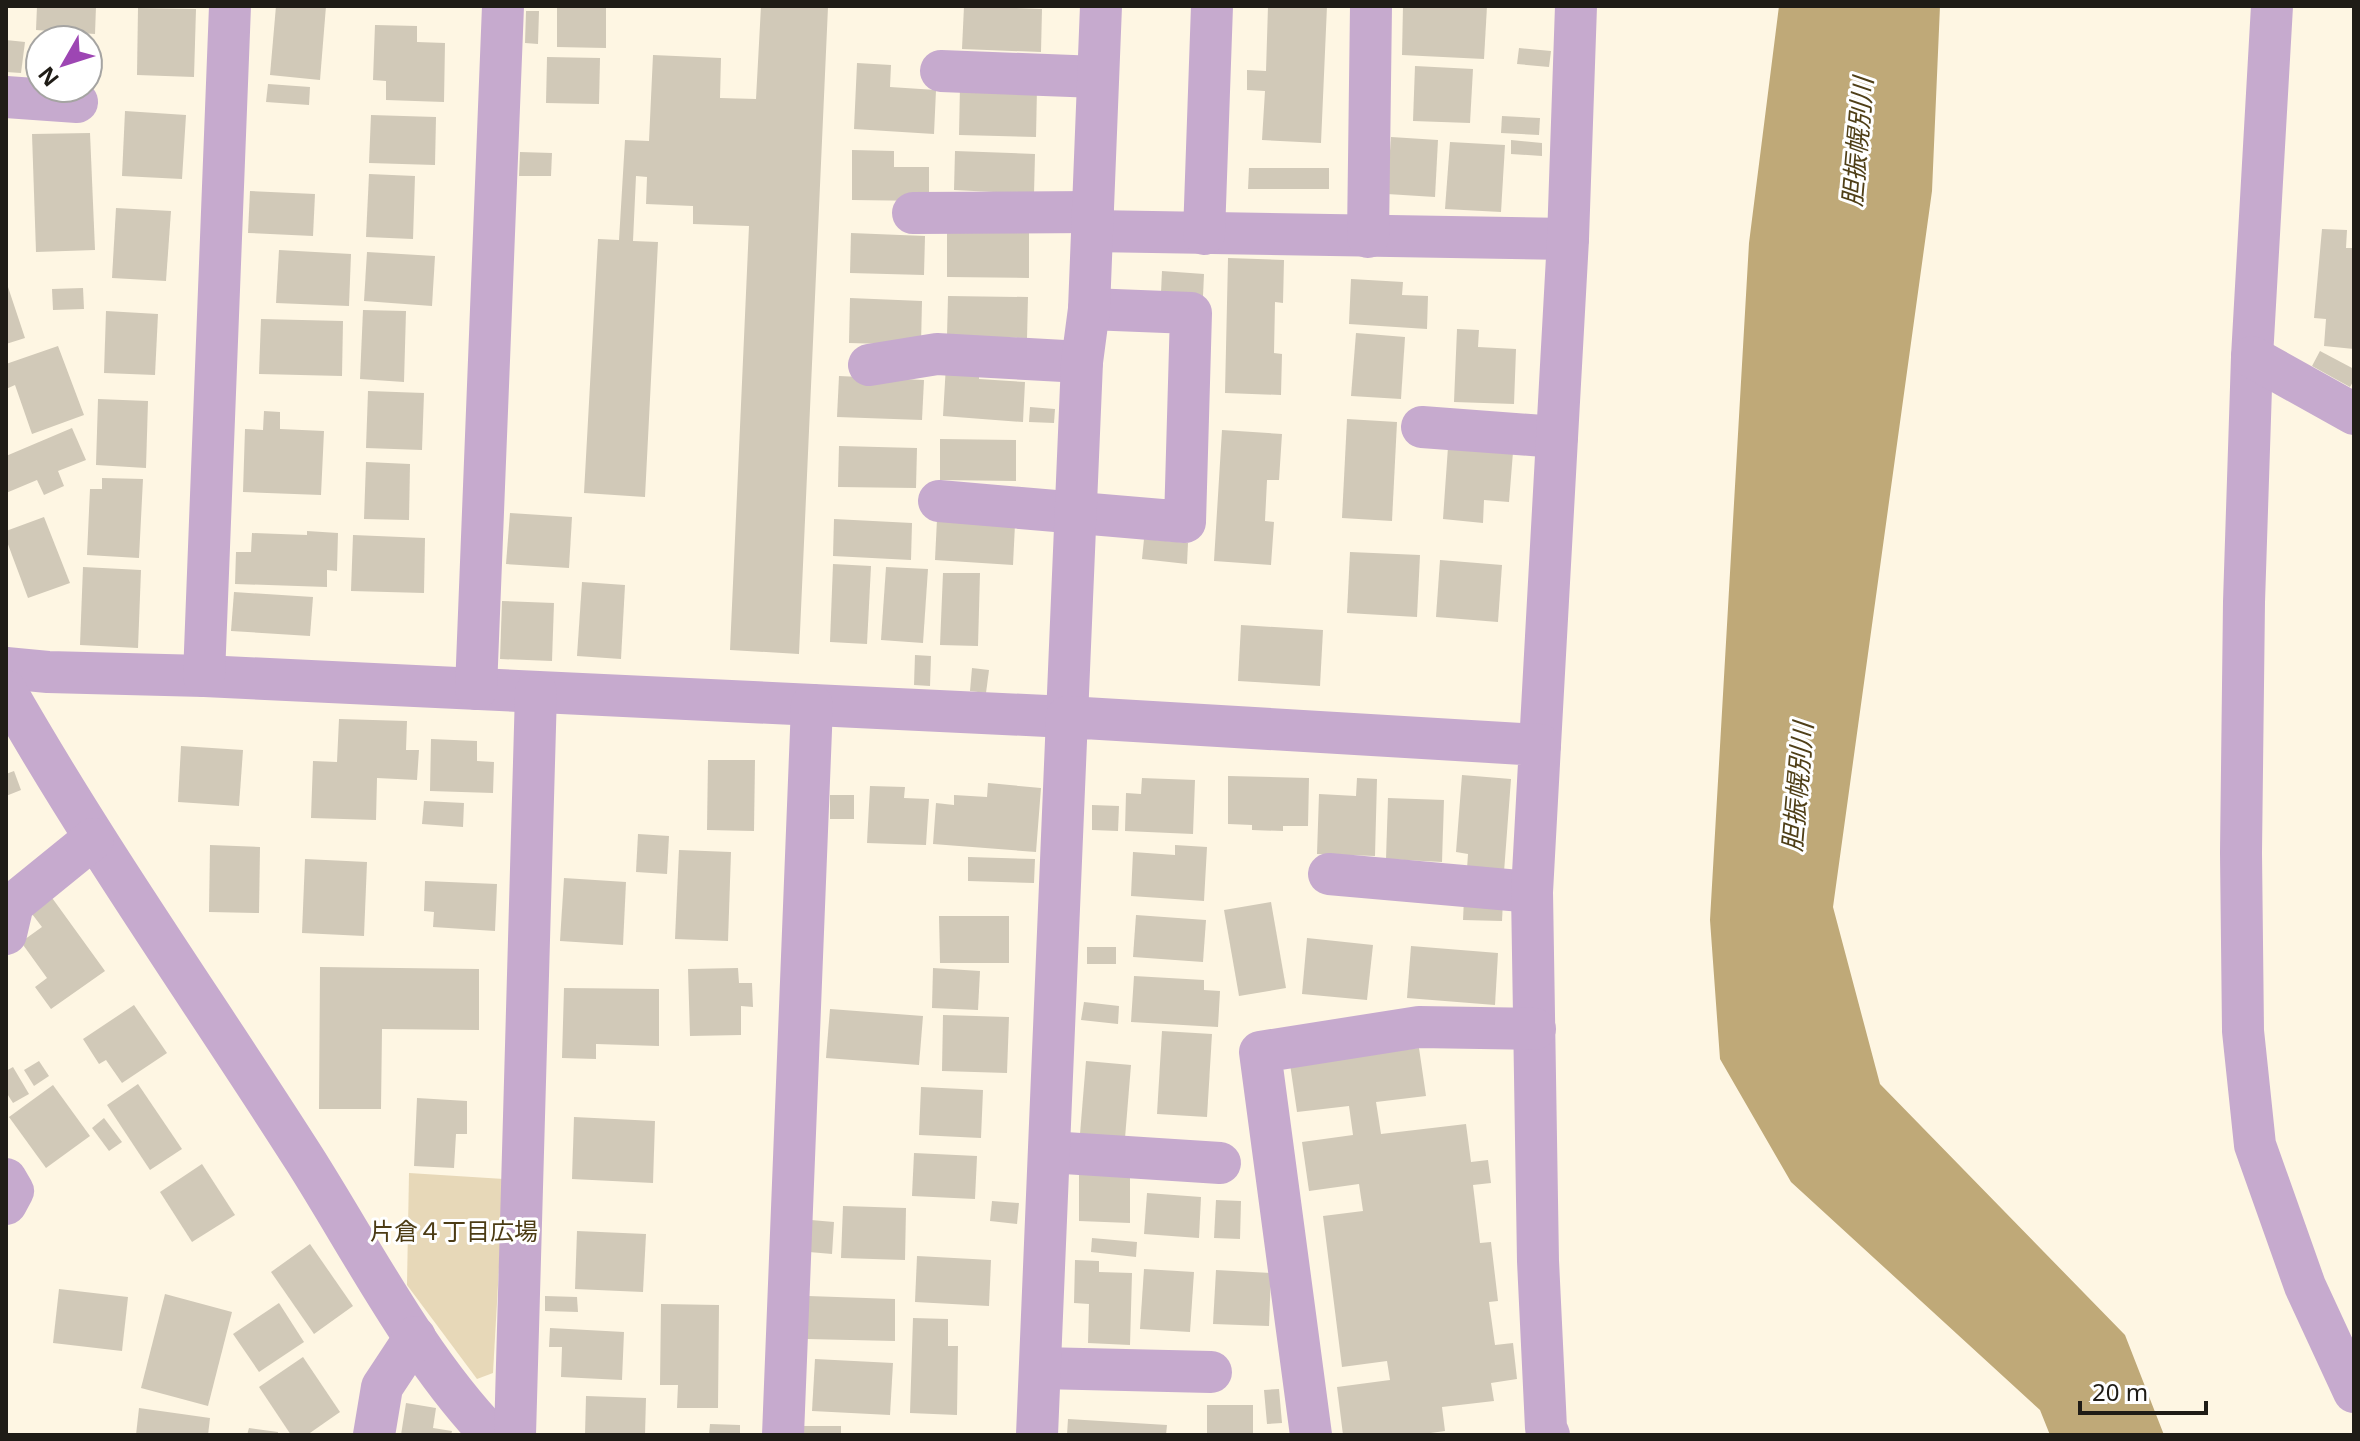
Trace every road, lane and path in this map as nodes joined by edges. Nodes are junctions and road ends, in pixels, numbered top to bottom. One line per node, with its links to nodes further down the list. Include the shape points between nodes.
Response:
1 (230, 6): 25 (street)
2 (503, 6): 26 (street)
3 (1101, 6): 9 (street)
4 (1212, 6): 12 (street)
5 (1371, 6): 13 (street)
6 (1576, 6): 14 (street)
7 (2272, 6): 16 (street)
8 (941, 71): 9 (street)
9 (1098, 77): 11 (street)
10 (913, 213): 11 (street)
11 (1093, 222): 12 (street); 15 (street)
12 (1204, 234): 13 (street)
13 (1368, 237): 14 (street)
14 (1568, 239): 21 (street)
15 (1089, 309): 17 (street); 23 (street, via 1191,313 1185,522)
16 (2252, 357): 19 (street); 44 (street, via 2244,602 2243,1031 2255,1145 2305,1286)
17 (1082, 362): 18 (street, via 937,354); 23 (street)
18 (869, 365)
19 (2354, 414)
20 (1422, 427): 21 (street)
21 (1557, 437): 31 (street)
22 (939, 501): 23 (street)
23 (1076, 515): 30 (street)
24 (6, 668): 25 (street)
25 (204, 676): 26 (street)
26 (476, 689): 28 (street)
27 (6, 691): 32 (street)
28 (536, 692): 29 (street); 47 (street)
29 (812, 705): 30 (street); 48 (street)
30 (1067, 717): 31 (street); 37 (street)
31 (1540, 745): 34 (street)
32 (93, 839): 35 (street, via 13,904); 41 (street)
33 (1329, 874): 34 (street)
34 (1532, 892): 36 (street)
35 (6, 934)
36 (1535, 1029): 50 (street, via 1419,1027 1260,1052); 51 (street, via 1538,1261)
37 (1049, 1152): 38 (street); 42 (street)
38 (1220, 1163)
39 (6, 1179): 40 (street, via 13,1191)
40 (6, 1204)
41 (415, 1337): 45 (street, via 382,1387); 46 (street)
42 (1040, 1368): 43 (street); 49 (street)
43 (1211, 1372)
44 (2354, 1392)
45 (374, 1435)
46 (491, 1435)
47 (515, 1435)
48 (783, 1435)
49 (1037, 1435)
50 (1311, 1435)
51 (1549, 1435)

